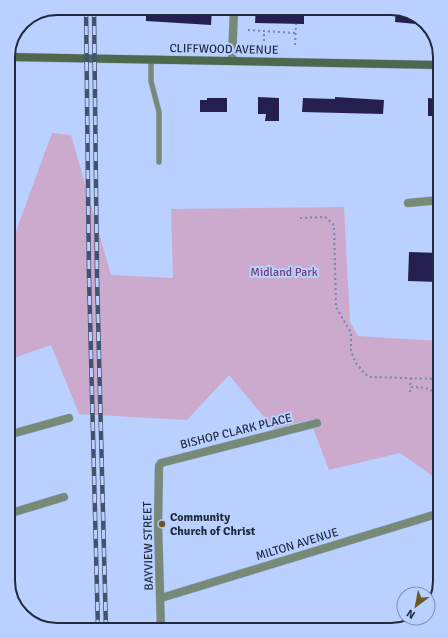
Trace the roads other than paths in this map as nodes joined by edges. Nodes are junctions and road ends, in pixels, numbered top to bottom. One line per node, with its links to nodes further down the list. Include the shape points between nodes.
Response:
1 (234, 15): 4 (street)
2 (15, 57): 3 (main road, CLIFFWOOD AVENUE)
3 (151, 60): 4 (main road, CLIFFWOOD AVENUE); 6 (lane, via 151,81 159,112)
4 (232, 62): 5 (main road, CLIFFWOOD AVENUE)
5 (433, 66)
6 (159, 162)
7 (433, 201): 8 (street)
8 (408, 203)
9 (69, 418): 11 (street)
10 (316, 423): 12 (street, BISHOP CLARK PLACE)
11 (15, 433)
12 (161, 463): 16 (street, BAYVIEW STREET, via 158,525)
13 (64, 497): 14 (street)
14 (15, 512)
15 (433, 515): 16 (street, MILTON AVENUE)
16 (161, 598): 17 (street, BAYVIEW STREET)
17 (161, 623)

